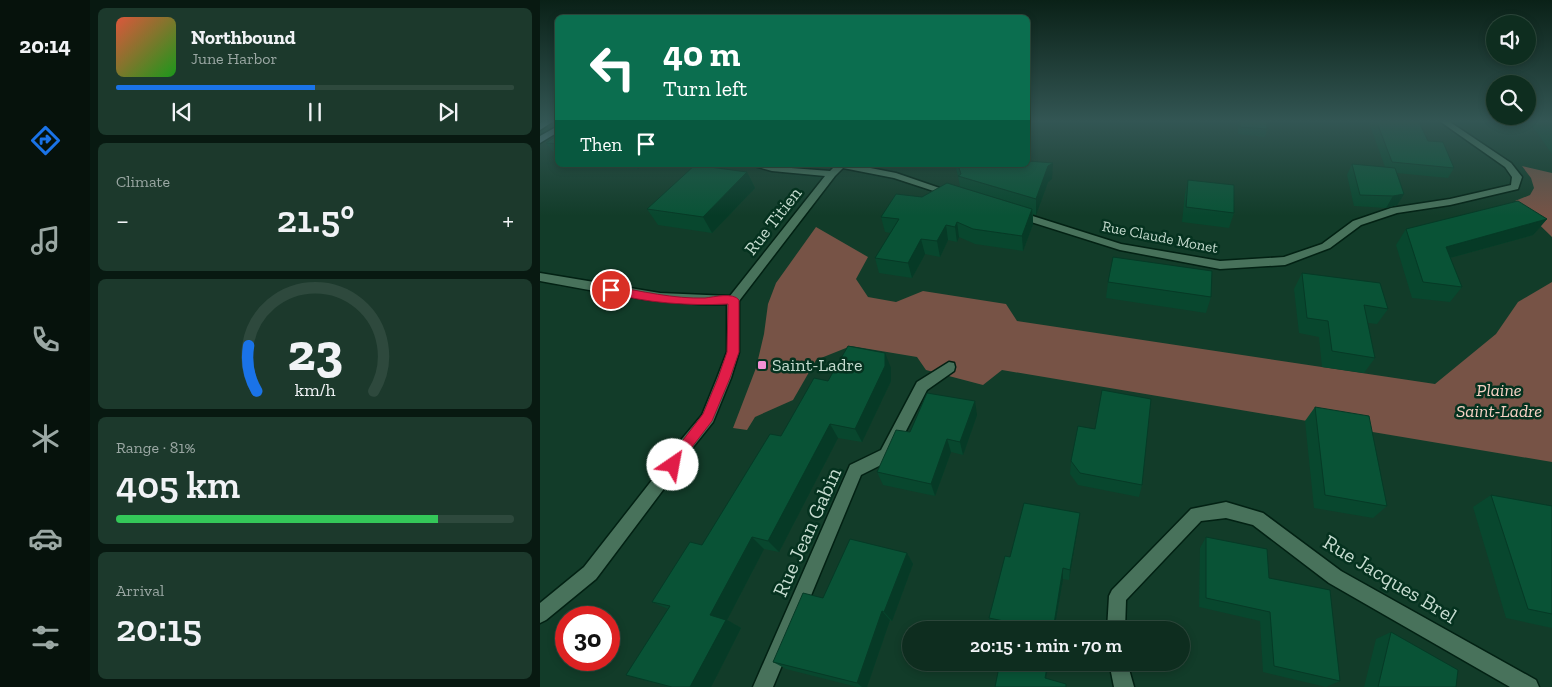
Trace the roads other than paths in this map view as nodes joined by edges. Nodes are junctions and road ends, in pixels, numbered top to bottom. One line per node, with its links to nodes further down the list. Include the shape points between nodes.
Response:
1 (1489, 152): 7 (street, Rue Claude Monet, via 1508,165 1517,177 1515,187 1395,210 1357,223 1326,246 1285,262 1220,265 1120,248)
2 (767, 167): 5 (street)
3 (839, 167): 5 (street, Rue Titien)
4 (851, 167): 6 (street, via 896,176)
5 (832, 174): 9 (street, Rue Titien)
6 (961, 197)
7 (1008, 212)
8 (540, 277): 9 (street, via 646,296 702,302)
9 (734, 300): 11 (street, via 733,352 708,418 590,574)
10 (949, 367): 14 (street, Rue Jean Gabin, via 922,386 886,455 855,470)
11 (540, 614)
12 (1117, 621): 16 (street, Rue Jacques Brel, via 1118,596 1197,514 1226,510 1257,518 1335,577)
13 (1121, 671): 15 (street)
14 (763, 687)
15 (1124, 687)
16 (1528, 687)

